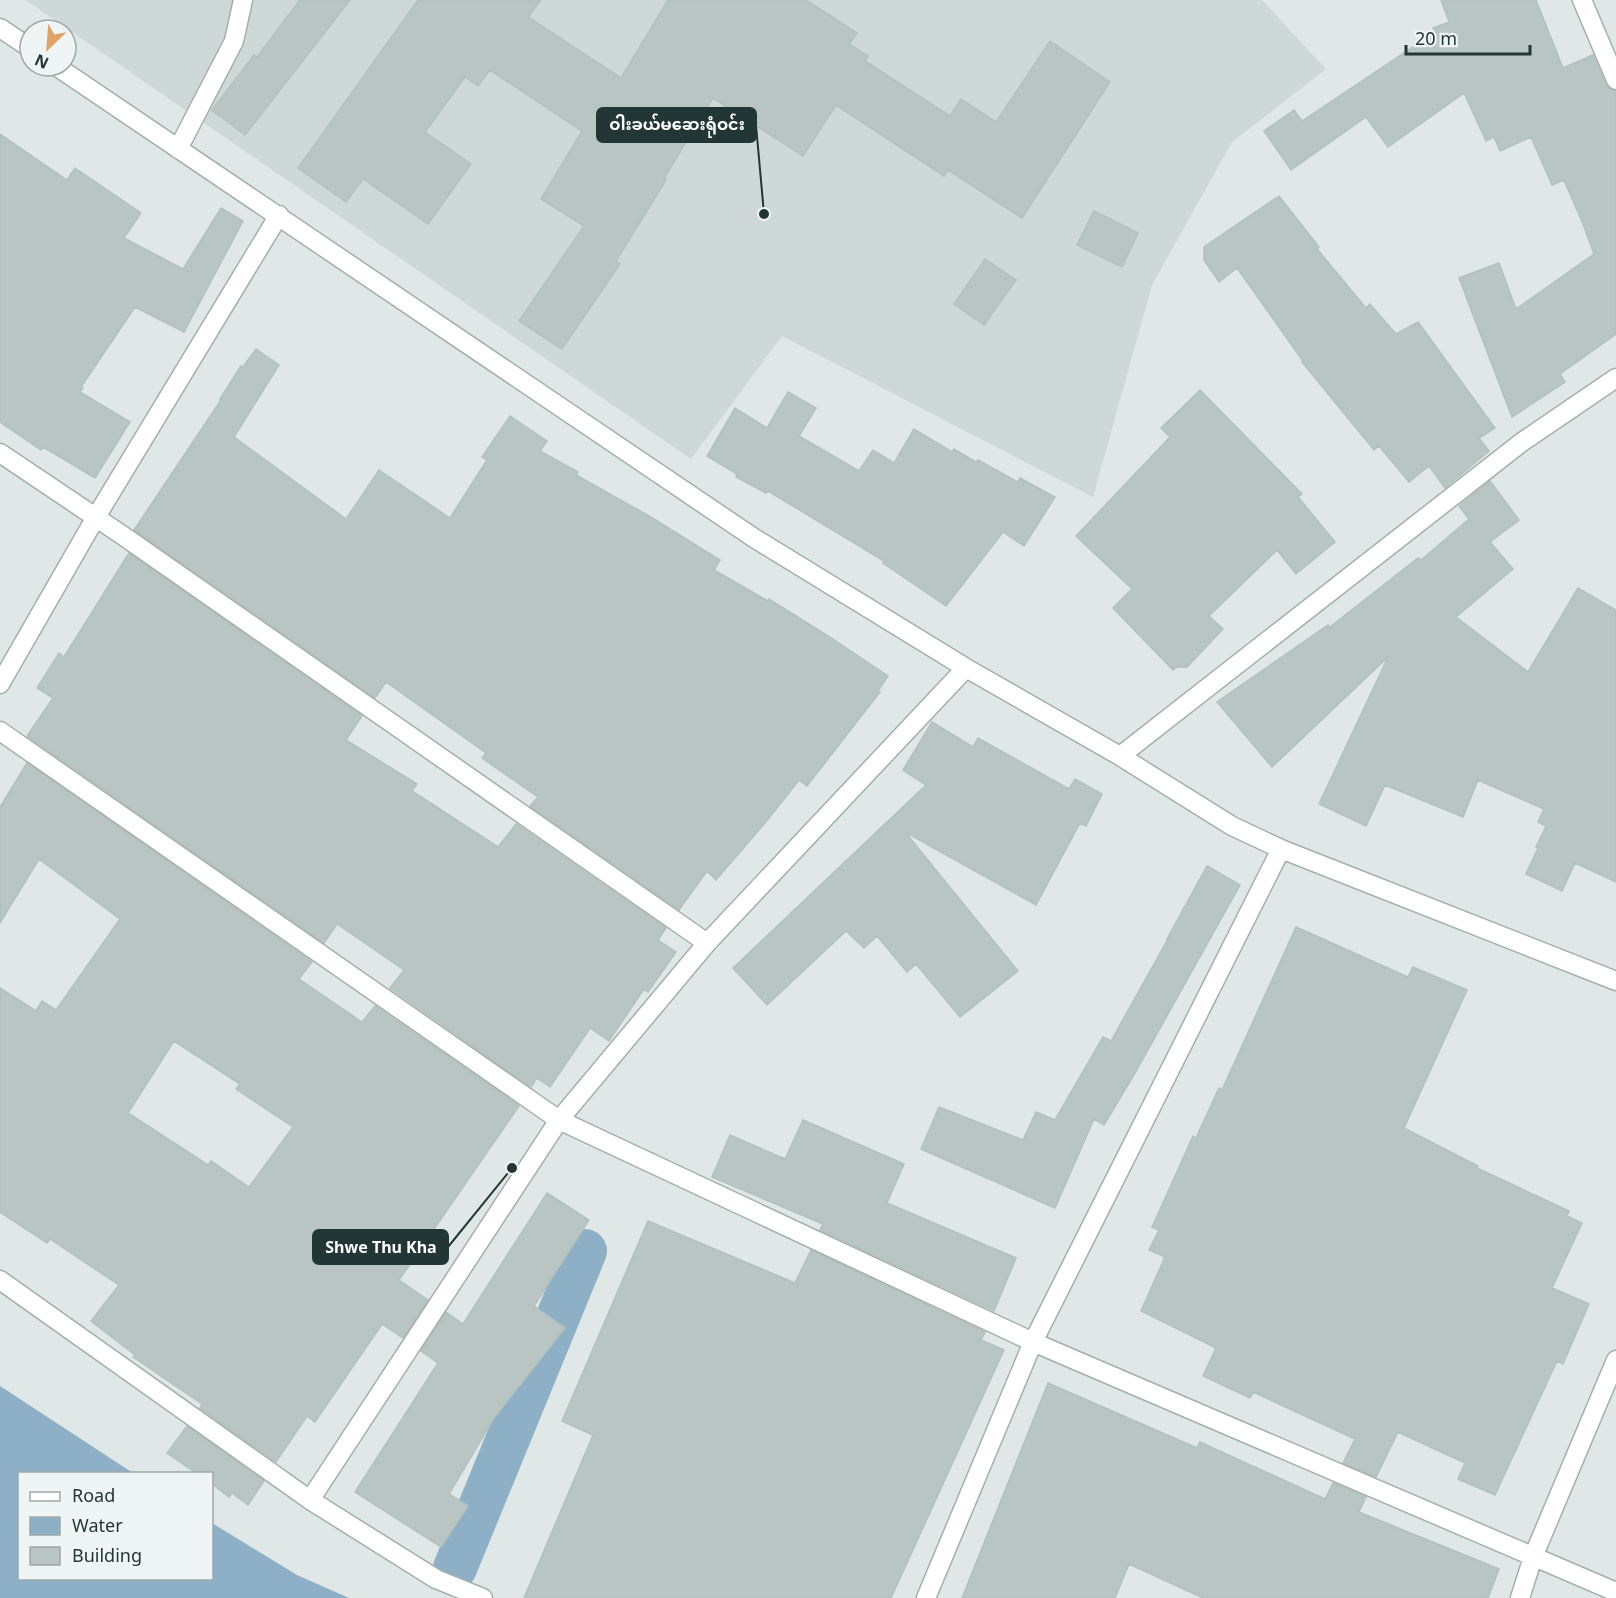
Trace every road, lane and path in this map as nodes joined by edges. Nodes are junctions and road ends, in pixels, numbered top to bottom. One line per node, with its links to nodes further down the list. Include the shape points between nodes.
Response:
1 (243, 0): 7 (street, via 234,41)
2 (1582, 0): 6 (street)
3 (0, 28): 4 (street)
4 (18, 40)
5 (74, 78): 7 (street)
6 (1616, 80)
7 (178, 149): 8 (street)
8 (279, 215): 11 (street); 12 (street, via 754,538)
9 (1616, 378): 15 (street, via 1522,441)
10 (0, 453): 11 (street)
11 (96, 518): 13 (street); 17 (street)
12 (966, 668): 15 (street); 17 (street)
13 (0, 684)
14 (0, 731): 19 (street)
15 (1120, 756): 16 (street, via 1232,826)
16 (1281, 849): 18 (street); 21 (street)
17 (707, 942): 19 (street)
18 (1616, 981)
19 (559, 1120): 21 (street); 23 (street)
20 (0, 1280): 23 (street)
21 (1033, 1342): 24 (street); 27 (street)
22 (1616, 1360): 24 (street)
23 (310, 1500): 26 (street, via 436,1579)
24 (1533, 1557): 25 (street); 28 (street)
25 (1616, 1592)
26 (483, 1598)
27 (926, 1598)
28 (1520, 1598)

